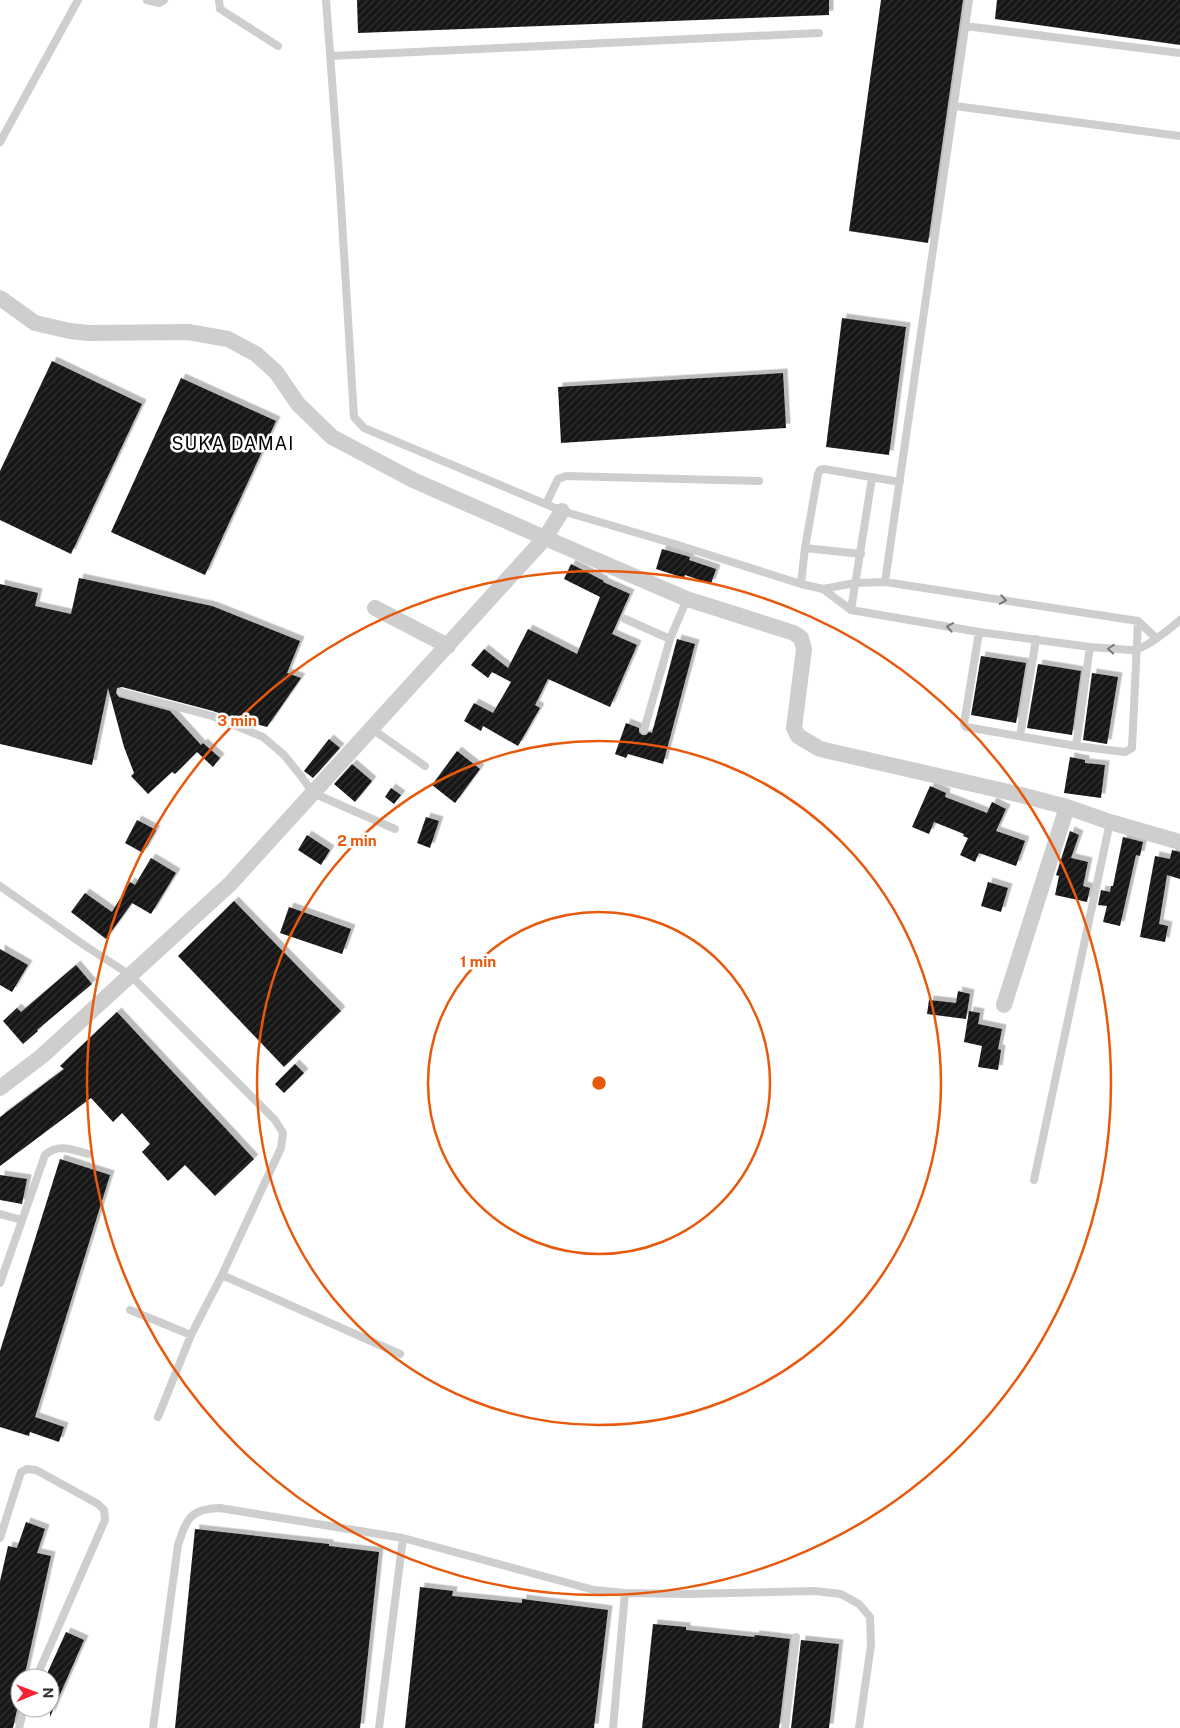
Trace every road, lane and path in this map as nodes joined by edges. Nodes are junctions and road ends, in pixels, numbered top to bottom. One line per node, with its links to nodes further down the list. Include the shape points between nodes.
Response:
1 (78, 0): 14 (lane)
2 (147, 0): 3 (lane, via 159,3)
3 (164, 0)
4 (219, 0): 9 (lane, via 222,11)
5 (326, 0): 11 (lane)
6 (969, 0): 7 (lane)
7 (966, 26): 10 (lane); 12 (lane)
8 (819, 33): 11 (lane)
9 (278, 46)
10 (1180, 53)
11 (330, 56): 19 (lane, via 354,417 371,432)
12 (955, 106): 13 (lane); 18 (lane)
13 (1180, 136)
14 (0, 142)
15 (0, 298): 21 (street, via 36,323 70,331 188,332 228,339 256,354 276,372 298,404 332,437 414,480)
16 (872, 478): 18 (lane); 22 (lane, via 820,470); 23 (lane)
17 (760, 481): 19 (lane, via 566,476 558,479)
18 (900, 482): 25 (lane)
19 (546, 504): 20 (lane)
20 (562, 511): 21 (street); 26 (lane)
21 (545, 538): 28 (street); 38 (street)
22 (805, 548): 23 (lane); 26 (lane)
23 (861, 554): 24 (lane)
24 (855, 582): 25 (lane); 27 (lane); 30 (lane)
25 (885, 582): 33 (lane, one-way to 33)
26 (801, 584): 27 (lane)
27 (823, 590): 30 (lane)
28 (687, 599): 36 (lane); 48 (street, via 801,638 804,649 794,728 798,736 814,746)
29 (375, 608): 38 (street)
30 (851, 610): 34 (lane, one-way to 30)
31 (625, 619): 36 (lane)
32 (1180, 620): 35 (lane)
33 (1138, 621): 35 (lane); 40 (lane)
34 (979, 632): 37 (lane); 44 (lane, via 964,724 969,728)
35 (1156, 638): 40 (lane)
36 (670, 639): 43 (lane)
37 (1036, 639): 39 (lane); 44 (lane)
38 (448, 646): 42 (street)
39 (1090, 647): 40 (lane, one-way to 39); 45 (lane)
40 (1136, 650): 45 (lane, via 1132,748 1125,752)
41 (121, 692): 47 (lane, via 212,716 263,737 284,755)
42 (372, 729): 46 (lane); 47 (street)
43 (644, 730)
44 (1020, 736): 45 (lane)
45 (1076, 746)
46 (425, 766)
47 (313, 793): 50 (lane); 53 (street, via 230,884)
48 (1067, 807): 49 (street); 54 (street)
49 (1110, 822): 51 (street); 57 (lane)
50 (395, 829)
51 (1180, 842)
52 (0, 886): 53 (lane)
53 (130, 975): 55 (street, via 42,1056); 60 (lane, via 275,1120 283,1133 281,1148)
54 (1004, 1005)
55 (0, 1088)
56 (88, 1154): 59 (lane, via 54,1148 44,1155)
57 (1034, 1180)
58 (0, 1214): 59 (lane)
59 (22, 1220): 61 (lane)
60 (222, 1275): 63 (lane); 64 (lane)
61 (0, 1283)
62 (130, 1310): 63 (lane)
63 (191, 1335): 65 (lane)
64 (400, 1354)
65 (158, 1417)
66 (0, 1538): 70 (lane, via 21,1472 27,1469 36,1470 104,1510 105,1520)
67 (403, 1538): 68 (lane, via 594,1590); 71 (lane, via 220,1508 204,1508 188,1518 178,1545); 72 (lane)
68 (625, 1593): 73 (lane); 75 (lane, via 815,1591 841,1594 859,1604 870,1617 871,1644)
69 (796, 1637): 74 (lane)
70 (40, 1668)
71 (153, 1728)
72 (379, 1728)
73 (613, 1728)
74 (786, 1728)
75 (859, 1728)

